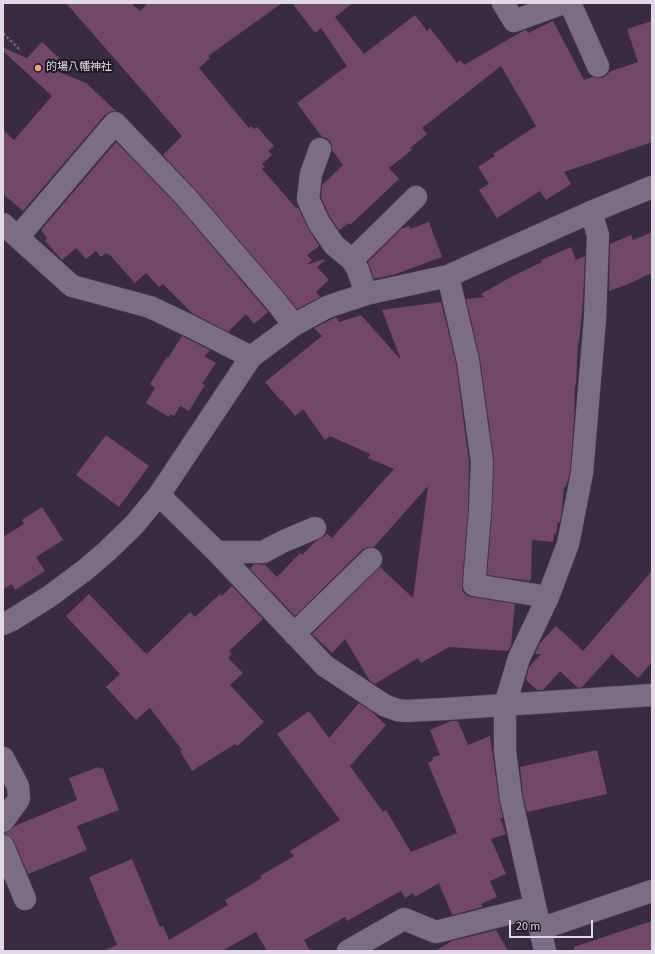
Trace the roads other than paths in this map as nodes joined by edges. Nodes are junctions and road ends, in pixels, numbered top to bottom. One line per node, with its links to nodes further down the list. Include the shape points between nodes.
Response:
1 (503, 3): 2 (street, via 514,21)
2 (564, 3)
3 (570, 3): 4 (street)
4 (598, 66)
5 (320, 149): 10 (street, via 311,174 308,198 319,223 334,245)
6 (652, 186): 8 (street)
7 (416, 197): 10 (street)
8 (591, 212): 11 (street); 19 (street, via 598,235 595,319 582,473 568,544)
9 (11, 231): 13 (street, via 115,123 185,196); 14 (street, via 72,286 150,307)
10 (352, 260): 12 (street)
11 (448, 276): 12 (street); 19 (street, via 468,361 482,462 474,585)
12 (366, 294): 13 (street, via 327,307)
13 (294, 325): 14 (street)
14 (251, 357): 15 (street)
15 (159, 495): 17 (street); 20 (street, via 134,525 85,570 50,596)
16 (315, 528): 17 (street, via 262,552)
17 (217, 552): 21 (street)
18 (371, 559): 21 (street)
19 (548, 597): 23 (street, via 519,658)
20 (3, 624)
21 (294, 634): 23 (street, via 325,666 384,705 397,710)
22 (652, 695): 23 (street)
23 (505, 705): 29 (street, via 505,751 511,798)
24 (3, 758): 25 (street, via 18,786 19,799)
25 (3, 821)
26 (3, 846): 28 (street)
27 (652, 891): 30 (street)
28 (25, 899)
29 (536, 907): 30 (street); 31 (street, via 436,932 404,918)
30 (540, 929): 32 (street)
31 (348, 951)
32 (545, 951)

